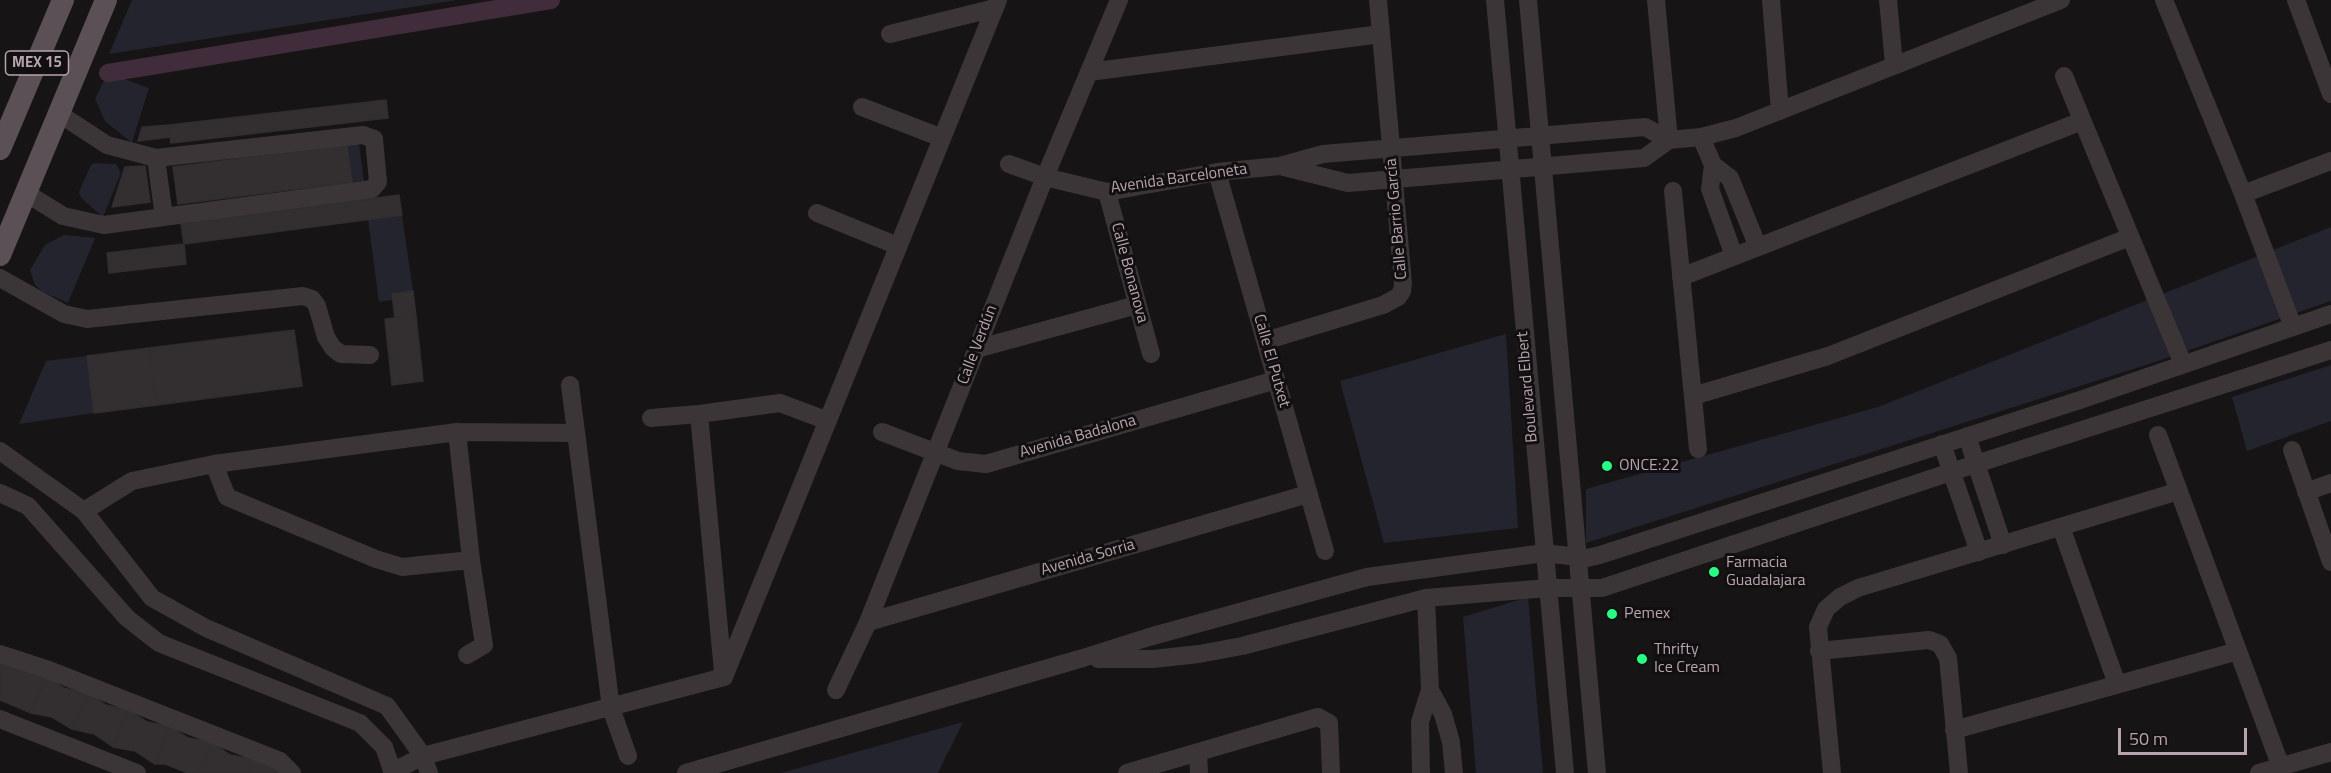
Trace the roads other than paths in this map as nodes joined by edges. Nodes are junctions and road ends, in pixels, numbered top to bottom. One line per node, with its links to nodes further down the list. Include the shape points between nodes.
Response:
1 (63, 0): 30 (main road, MEX 15)
2 (106, 0): 22 (main road, MEX 15)
3 (1119, 0): 17 (street, Calle Verdún)
4 (1378, 0): 15 (street, Calle Barrio García)
5 (1495, 0): 27 (street, Boulevard Elbert)
6 (1528, 0): 24 (street, Boulevard Elbert)
7 (1656, 0): 28 (street)
8 (1771, 0): 21 (street)
9 (1888, 0): 16 (street)
10 (2061, 0): 16 (street)
11 (2164, 0): 44 (street)
12 (2296, 0): 19 (street)
13 (997, 4): 14 (street); 26 (street)
14 (890, 34)
15 (1381, 34): 17 (street); 29 (street, Calle Barrio García)
16 (1894, 64): 21 (street)
17 (1089, 72): 39 (street, Calle Verdún)
18 (2064, 76): 23 (street)
19 (2331, 94)
20 (862, 107): 26 (street)
21 (1780, 111): 25 (street)
22 (58, 113): 31 (street, via 107,145); 43 (main road, MEX 15)
23 (2082, 121): 47 (street); 49 (street)
24 (1540, 136): 27 (street, Avenida Barceloneta); 28 (street, Avenida Barceloneta, via 1645,127); 36 (street, Boulevard Elbert)
25 (1701, 137): 28 (street); 34 (street)
26 (942, 138): 48 (street)
27 (1508, 138): 29 (street, Avenida Barceloneta); 37 (street, Boulevard Elbert)
28 (1669, 140): 36 (street, Avenida Barceloneta, via 1644,158)
29 (1391, 148): 35 (street, Avenida Barceloneta, via 1323,154); 40 (street, Calle Barrio García)
30 (0, 149)
31 (156, 158): 46 (street); 46 (street, via 363,135 374,139 378,162 378,182 372,189)
32 (2331, 161): 44 (street)
33 (1009, 164): 39 (street, Avenida Barceloneta)
34 (1713, 165): 49 (street, via 1730,178); 51 (street, via 1710,189)
35 (1281, 166): 38 (street, Avenida Barceloneta); 40 (street, Avenida Barceloneta, via 1348,183)
36 (1544, 167): 37 (street, Avenida Barceloneta); 93 (street, Boulevard Elbert)
37 (1511, 170): 40 (street, Avenida Barceloneta); 92 (street, Boulevard Elbert)
38 (1217, 172): 42 (street, Avenida Barceloneta); 57 (street, Calle El Putxet)
39 (1045, 177): 42 (street, Avenida Barceloneta); 58 (street, Calle Verdún)
40 (1394, 179): 57 (street, Calle Barrio García, via 1403,283 1398,297)
41 (1673, 191): 52 (street)
42 (1107, 192): 54 (street, Calle Bonanova)
43 (26, 193): 46 (street, via 63,216 104,225); 50 (main road, MEX 15)
44 (2243, 194): 56 (street)
45 (817, 213): 48 (street)
46 (164, 217)
47 (2130, 237): 62 (street); 65 (street, via 1828,356)
48 (898, 246): 68 (street)
49 (1758, 247): 51 (street)
50 (0, 255)
51 (1734, 256): 52 (street)
52 (1681, 277): 65 (street)
53 (0, 278): 61 (street, via 64,314 87,319 303,296 317,306 333,348 341,354)
54 (1137, 305): 58 (street); 60 (street, Calle Bonanova)
55 (2331, 314): 56 (street)
56 (2293, 327): 62 (street)
57 (1265, 341): 63 (street, Calle El Putxet)
58 (976, 349): 78 (street, Calle Verdún)
59 (2331, 350): 80 (street)
60 (1151, 354)
61 (370, 355)
62 (2183, 364): 73 (street)
63 (1276, 380): 78 (street, Avenida Badalona, via 986,464 958,461); 86 (street, Calle El Putxet)
64 (570, 385): 71 (street)
65 (1693, 396): 75 (street)
66 (699, 414): 67 (street); 68 (street, via 780,404); 107 (street)
67 (651, 418)
68 (828, 421): 107 (street)
69 (457, 432): 71 (street); 79 (street); 94 (street)
70 (882, 432): 78 (street, Avenida Badalona)
71 (576, 433): 111 (street)
72 (2158, 435): 83 (street)
73 (1967, 436): 74 (street); 80 (street)
74 (1942, 444): 81 (street); 93 (street, via 1600,555)
75 (1698, 449)
76 (2292, 450): 85 (street)
77 (0, 452): 87 (street)
78 (937, 452): 99 (street, Calle Verdún)
79 (214, 464): 87 (street, via 132,481); 94 (street, via 227,497 376,559 402,567)
80 (1977, 464): 81 (street); 89 (street)
81 (1951, 472): 91 (street); 97 (street, via 1602,588)
82 (2331, 483): 85 (street)
83 (2179, 491): 88 (street); 102 (street)
84 (0, 492): 119 (street, via 28,506 127,618 159,643 360,723 384,747)
85 (2306, 492): 95 (street)
86 (1308, 494): 90 (street, Calle El Putxet); 99 (street, Avenida Sorria)
87 (84, 511): 117 (street, via 152,598 206,628 387,706)
88 (2061, 527): 89 (street); 108 (street)
89 (2003, 545): 91 (street)
90 (1325, 551)
91 (1979, 552): 101 (street, via 1858,588 1840,597 1820,618)
92 (1544, 553): 93 (street); 96 (street, Boulevard Elbert); 100 (street, via 1367,577)
93 (1578, 557): 97 (street, Boulevard Elbert)
94 (471, 560): 104 (street, via 484,645)
95 (2331, 562)
96 (1548, 588): 97 (street); 98 (street); 128 (street, Boulevard Elbert)
97 (1580, 590): 129 (street, Boulevard Elbert)
98 (1426, 598): 106 (street, via 1242,646); 110 (street)
99 (868, 622): 109 (street, Calle Verdún)
100 (1149, 637): 105 (street); 106 (street, via 1143,649)
101 (1819, 651): 113 (street, via 1929,640 1940,644 1948,658); 130 (street)
102 (2238, 651): 108 (street); 118 (street)
103 (0, 654): 121 (street, via 280,761)
104 (467, 655)
105 (1083, 658): 106 (street); 122 (street)
106 (1153, 659)
107 (724, 677): 111 (street)
108 (2117, 684): 113 (street)
109 (836, 690)
110 (1430, 690): 126 (street, via 1420,722); 127 (street, via 1446,723)
111 (611, 708): 116 (street); 117 (street)
112 (0, 719): 120 (street)
113 (1954, 730): 131 (street)
114 (1198, 752): 123 (street); 124 (street); 125 (street, via 1318,717 1329,723)
115 (2331, 752): 118 (street)
116 (628, 756)
117 (426, 765): 119 (street)
118 (2281, 767): 132 (street)
119 (393, 772)
120 (137, 773)
121 (292, 773)
122 (686, 773)
123 (1126, 773)
124 (1200, 773)
125 (1331, 773)
126 (1421, 773)
127 (1454, 773)
128 (1565, 773)
129 (1597, 773)
130 (1832, 773)
131 (1959, 773)
132 (2259, 773)

